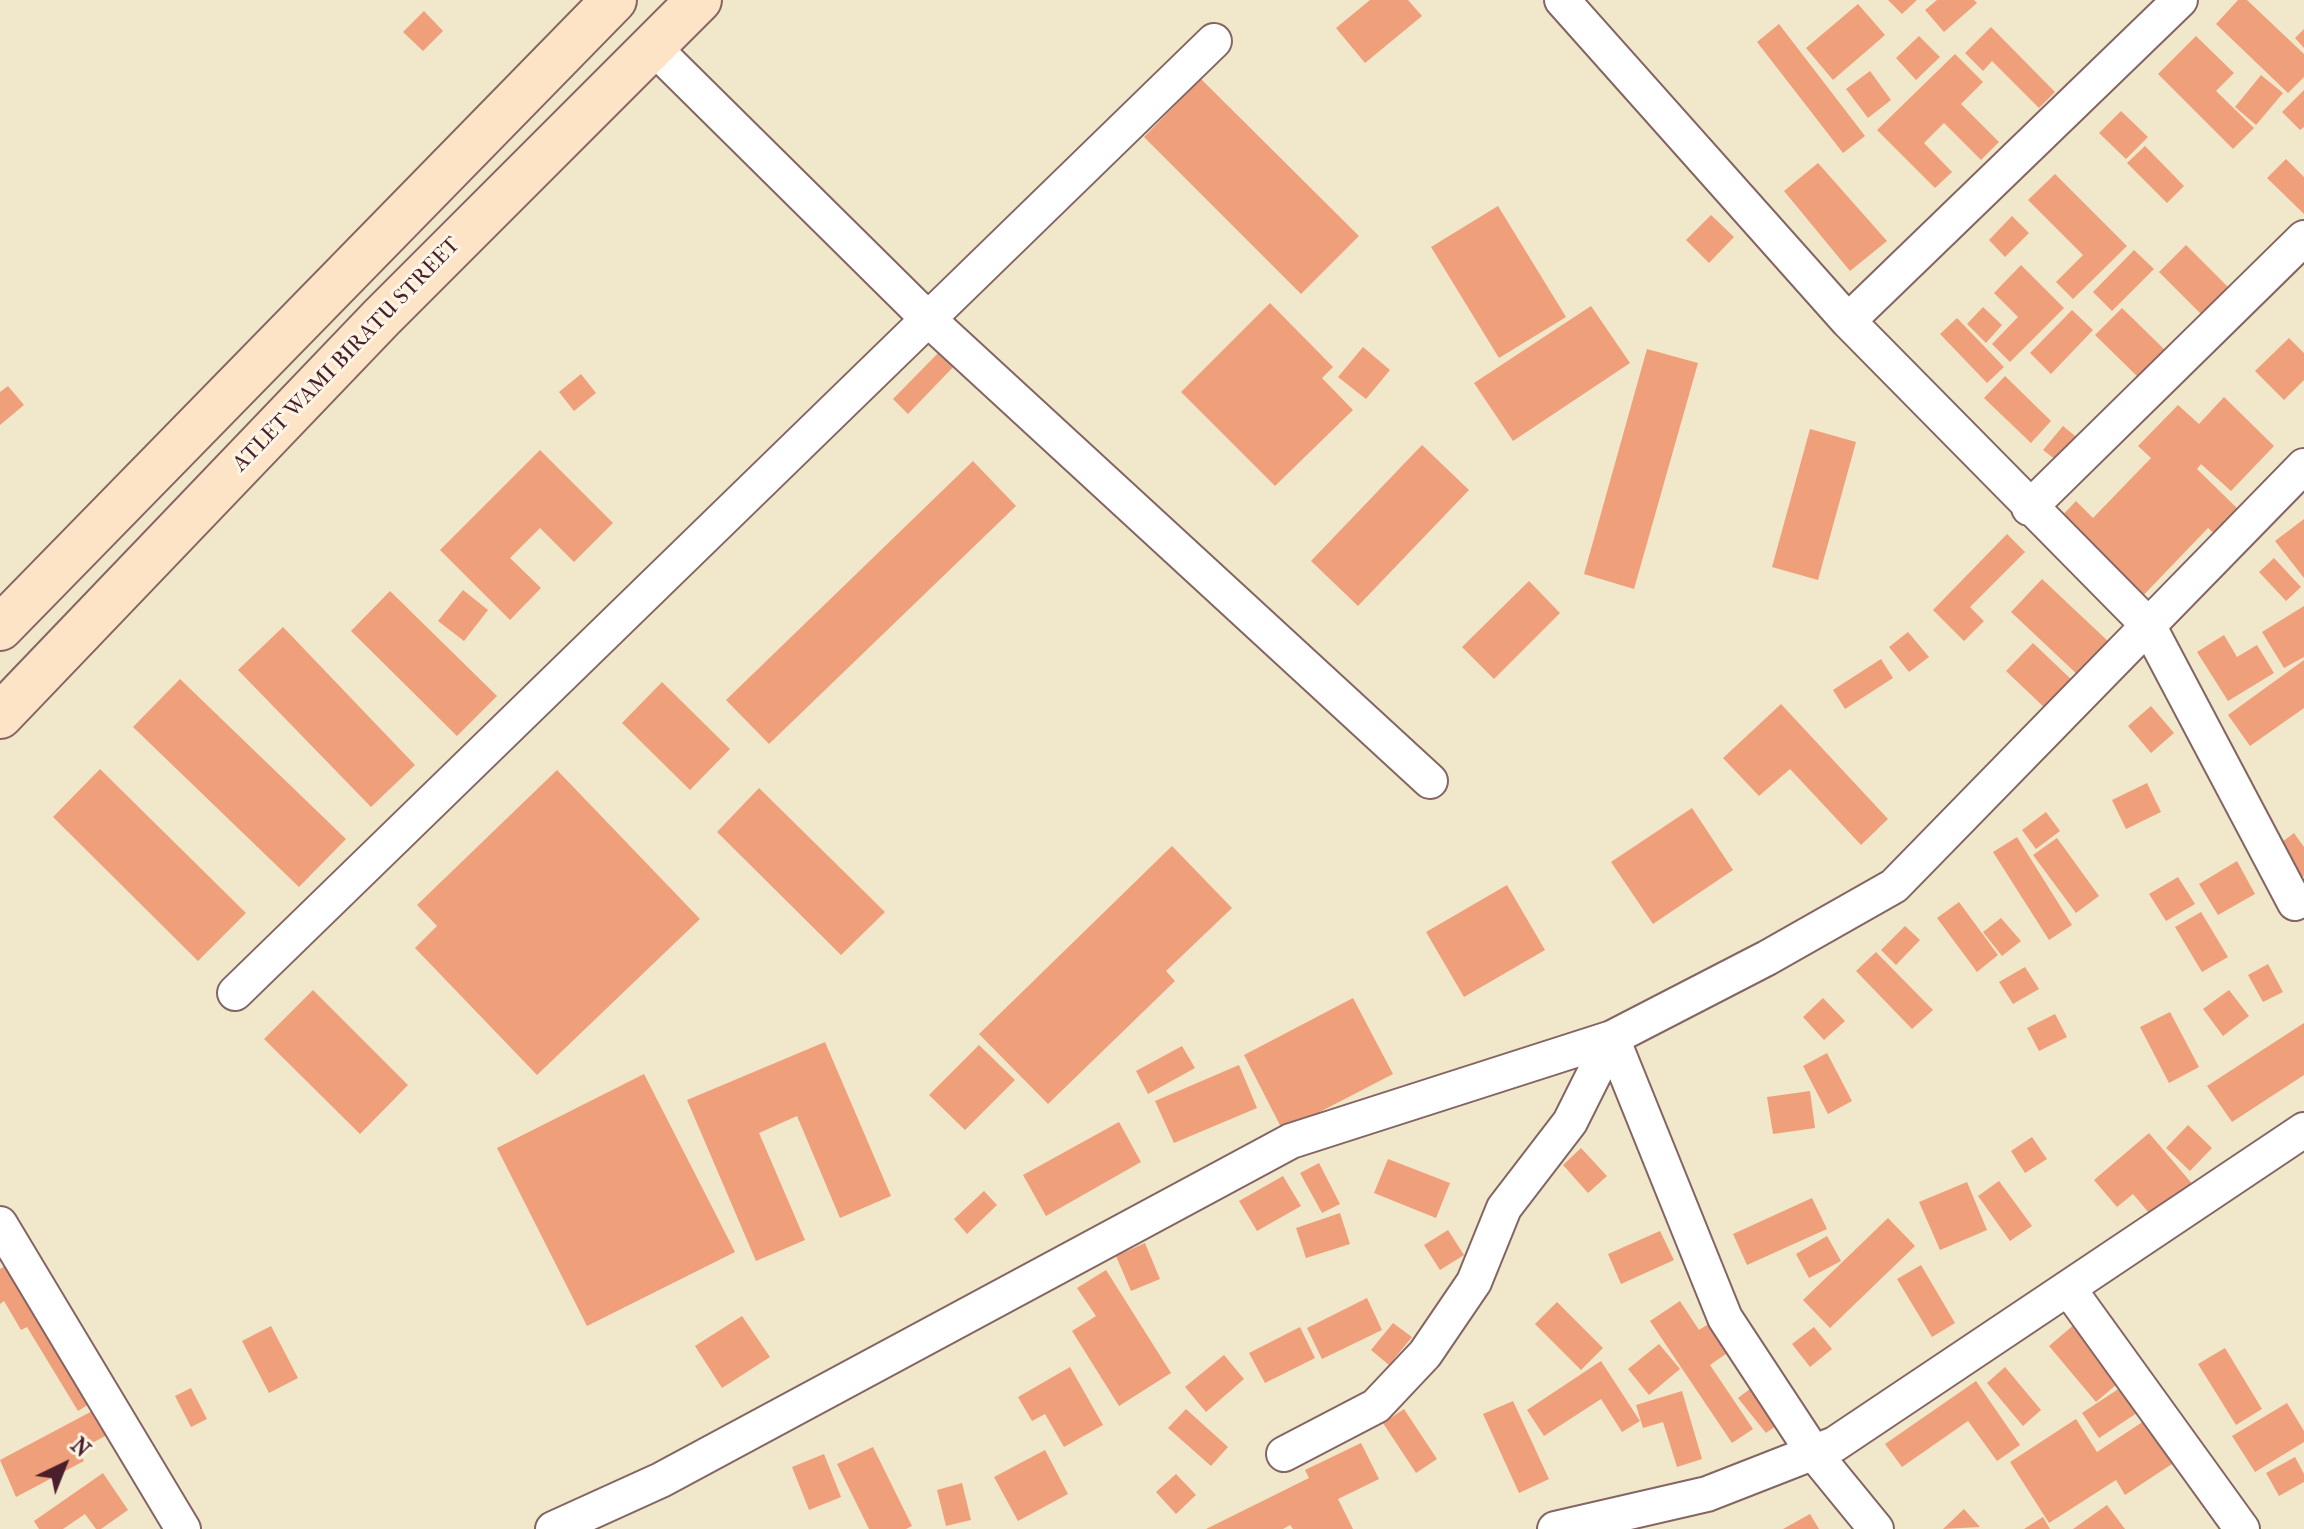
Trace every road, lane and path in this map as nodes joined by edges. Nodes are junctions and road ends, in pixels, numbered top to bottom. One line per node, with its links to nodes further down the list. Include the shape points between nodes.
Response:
1 (614, 0): 13 (main road)
2 (699, 0): 6 (main road, ATLET WAMI BIRATU STREET)
3 (1562, 0): 9 (street)
4 (2180, 0): 9 (street)
5 (1214, 41): 8 (street)
6 (652, 46): 8 (street); 14 (main road, ATLET WAMI BIRATU STREET, via 381,318)
7 (2304, 238): 11 (street)
8 (928, 319): 15 (street); 17 (street)
9 (1848, 321): 11 (street)
10 (2304, 466): 12 (street)
11 (2029, 508): 12 (street)
12 (2148, 625): 16 (street); 18 (street, via 1894,886)
13 (0, 628)
14 (0, 716)
15 (1430, 781)
16 (2295, 903)
17 (235, 993)
18 (1612, 1038): 22 (street, via 1725,1318); 23 (street, via 1570,1122 1504,1208 1474,1282 1425,1354 1376,1406); 25 (street, via 1291,1141 661,1480)
19 (2304, 1130): 21 (street)
20 (0, 1224): 24 (street)
21 (2068, 1288): 22 (street, via 1835,1444); 28 (street)
22 (1813, 1452): 26 (street, via 1707,1494); 27 (street)
23 (1284, 1454)
24 (183, 1529)
25 (553, 1529)
26 (1555, 1529)
27 (1876, 1529)
28 (2242, 1529)

